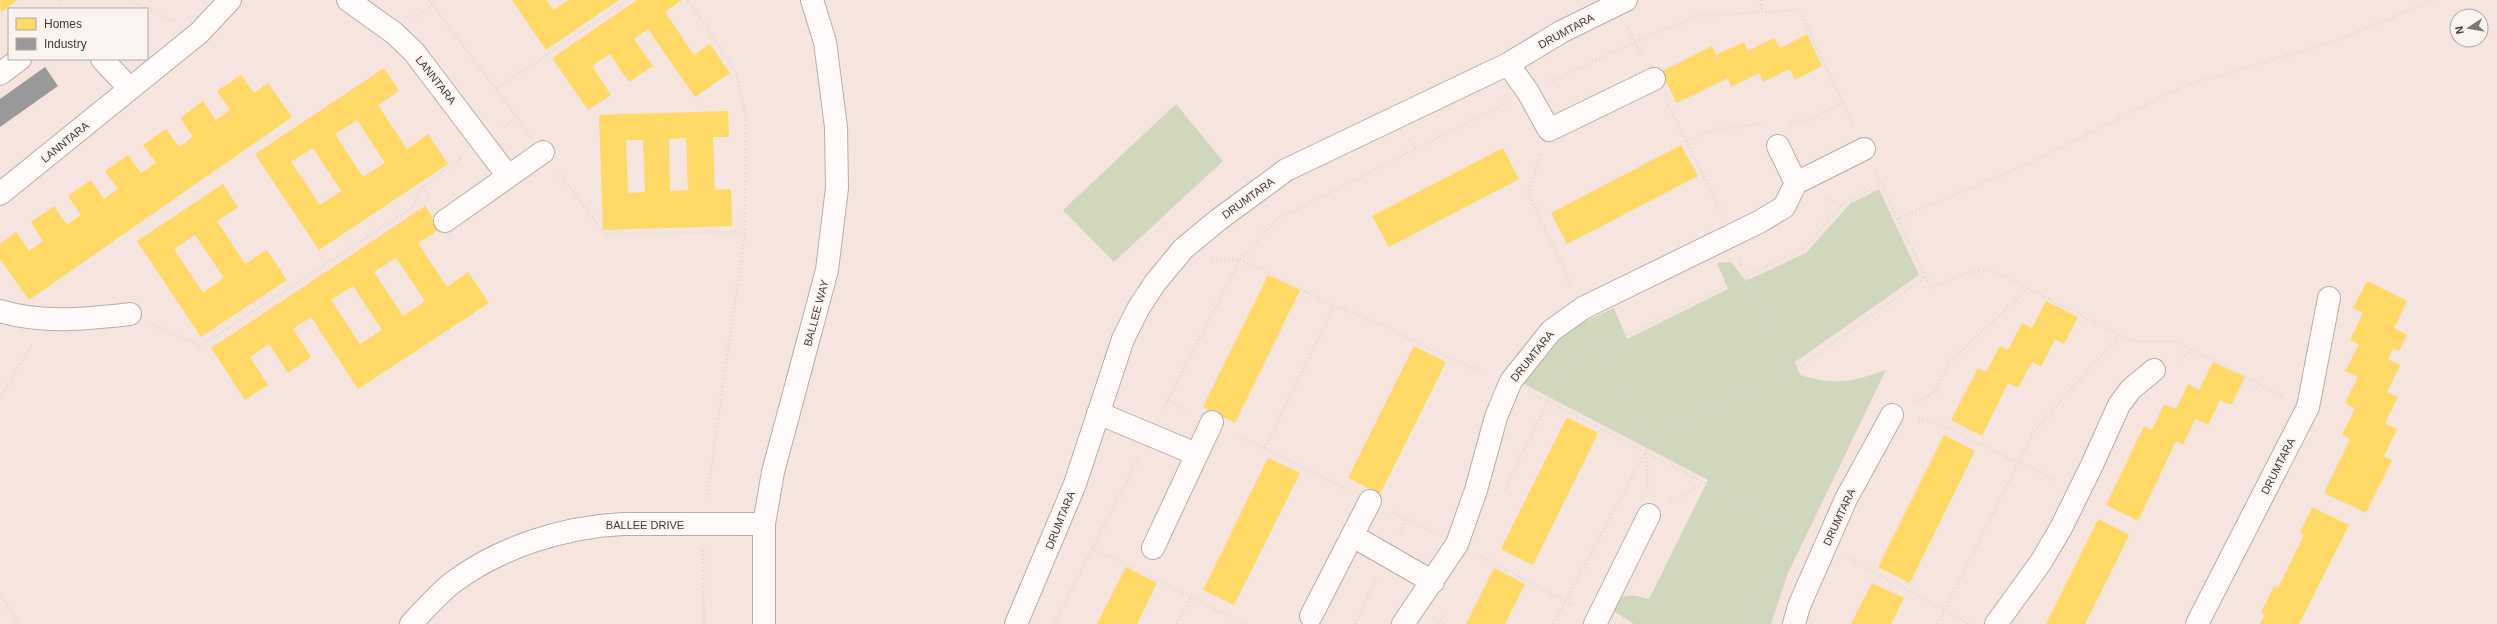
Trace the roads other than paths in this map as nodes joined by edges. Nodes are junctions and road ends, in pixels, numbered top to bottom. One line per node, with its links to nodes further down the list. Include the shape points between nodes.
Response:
1 (230, 0): 10 (street, LANNTARA, via 199,32)
2 (348, 0): 14 (street, LANNTARA, via 403,40)
3 (812, 0): 28 (street, BALLEE WAY, via 825,42 836,127 837,188 834,226 827,270 773,472)
4 (1626, 0): 7 (street, DRUMTARA, via 1560,32)
5 (19, 60): 8 (street)
6 (103, 60): 10 (street)
7 (1508, 64): 9 (street, via 1550,130); 22 (street, DRUMTARA, via 1286,170 1199,235 1167,268 1138,309 1123,340)
8 (0, 74)
9 (1654, 79)
10 (130, 89): 16 (street, LANNTARA)
11 (1778, 146): 15 (street)
12 (1864, 149): 15 (street)
13 (543, 152): 14 (street)
14 (508, 176): 17 (street)
15 (1796, 183): 31 (street, DRUMTARA, via 1784,207 1728,238 1583,308 1551,330 1511,381 1496,417 1476,490 1466,548)
16 (0, 194)
17 (445, 221)
18 (2329, 298): 40 (street, DRUMTARA, via 2308,407)
19 (0, 312): 20 (street, via 47,320 80,320)
20 (130, 314)
21 (2154, 370): 39 (street, via 2131,389 2118,405 2080,491 2049,549)
22 (1098, 413): 25 (street); 35 (street, DRUMTARA, via 1061,519)
23 (1892, 415): 38 (street, DRUMTARA, via 1846,499 1799,606)
24 (1212, 422): 25 (street)
25 (1196, 454): 30 (street)
26 (1370, 501): 29 (street)
27 (1649, 515): 37 (street)
28 (764, 524): 33 (street, BALLEE DRIVE, via 605,525 534,541 491,558 469,572 437,596); 34 (street, BALLEE WAY)
29 (1353, 536): 31 (street); 32 (street)
30 (1153, 548)
31 (1433, 582): 36 (street, DRUMTARA)
32 (1311, 616)
33 (411, 624)
34 (764, 624)
35 (1016, 624)
36 (1403, 624)
37 (1595, 624)
38 (1794, 624)
39 (1996, 624)
40 (2197, 624)

